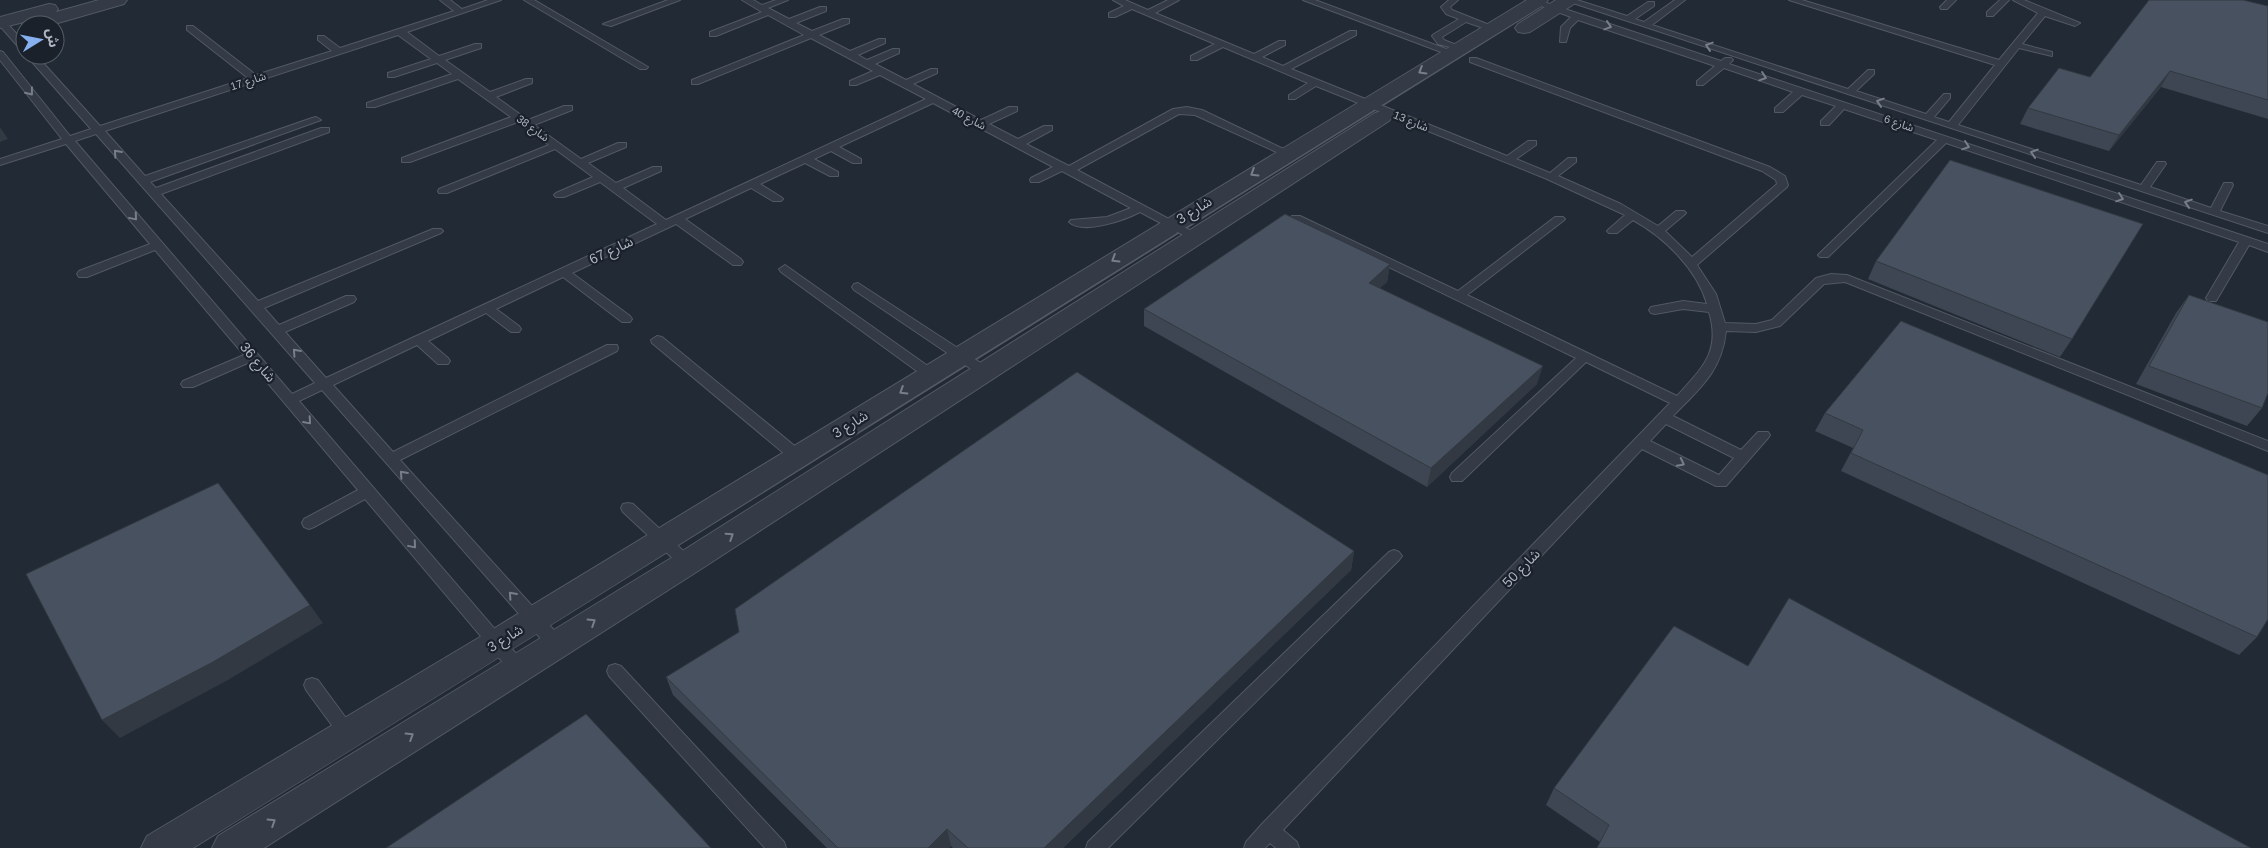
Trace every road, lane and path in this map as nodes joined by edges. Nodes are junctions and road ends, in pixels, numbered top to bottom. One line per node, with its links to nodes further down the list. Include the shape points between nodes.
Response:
1 (81, 0): 37 (street)
2 (118, 0): 28 (street)
3 (444, 0): 24 (lane)
4 (497, 0): 24 (lane, شارع 17)
5 (528, 0): 66 (lane)
6 (676, 0): 35 (lane)
7 (746, 0): 23 (lane, شارع 40)
8 (784, 0): 23 (lane)
9 (1119, 0): 20 (lane, شارع 13)
10 (1176, 0): 26 (lane)
11 (1307, 0): 55 (lane)
12 (1454, 0): 30 (lane, via 1446,4 1446,9)
13 (1681, 0): 36 (lane)
14 (1793, 0): 64 (lane)
15 (1952, 0): 21 (lane)
16 (2005, 0): 27 (lane)
17 (2017, 0): 25 (lane)
18 (1553, 4): 31 (lane, شارع 6); 39 (street, شارع 3); 46 (lane, via 1566,27); 55 (street, شارع 3); 63 (lane, شارع 6, one-way to 63)
19 (1651, 4): 31 (lane)
20 (1132, 6): 26 (lane, شارع 13); 29 (lane)
21 (1944, 7)
22 (823, 9): 33 (lane)
23 (765, 10): 33 (lane, شارع 40); 42 (lane)
24 (461, 12): 40 (lane, شارع 17)
25 (2043, 12): 34 (lane); 50 (lane)
26 (1148, 13): 49 (lane, شارع 13)
27 (1990, 14)
28 (65, 15)
29 (1112, 16)
30 (1466, 18): 39 (lane); 55 (lane, via 1437,36)
31 (1628, 20): 36 (lane, شارع 6)
32 (846, 21): 43 (lane)
33 (788, 22): 43 (lane, شارع 40)
34 (2075, 23)
35 (608, 24)
36 (1645, 25): 58 (lane, شارع 6, one-way to 36)
37 (6, 26): 44 (lane)
38 (190, 28): 73 (lane)
39 (1492, 28): 55 (street, شارع 3)
40 (400, 32): 52 (lane, شارع 17); 61 (lane, شارع 38)
41 (1353, 33): 67 (lane)
42 (713, 34)
43 (812, 35): 57 (lane, شارع 40); 75 (lane)
44 (15, 37)
45 (321, 38): 52 (lane)
46 (1563, 40)
47 (882, 41): 57 (lane)
48 (1282, 43): 59 (lane)
49 (1223, 44): 59 (lane, شارع 13); 60 (lane)
50 (2017, 45): 56 (lane); 64 (lane)
51 (478, 46): 61 (lane)
52 (339, 52): 73 (lane, شارع 17)
53 (896, 52): 62 (lane)
54 (0, 54): 102 (lane, شارع 36, one-way to 102)
55 (1461, 54): 89 (street, شارع 3); 151 (lane, via 1766,169 1781,178 1783,185)
56 (2049, 54)
57 (850, 55): 62 (lane, شارع 40)
58 (1735, 55): 63 (lane); 81 (lane, شارع 6)
59 (1254, 57): 67 (lane, شارع 13)
60 (1194, 58)
61 (438, 60): 71 (lane); 72 (lane, شارع 38)
62 (867, 64): 68 (lane, شارع 40)
63 (1724, 64): 78 (lane); 80 (lane, شارع 6, one-way to 80)
64 (2001, 64): 97 (lane)
65 (39, 65): 100 (lane)
66 (642, 67)
67 (1284, 69): 76 (lane, شارع 13)
68 (881, 71): 77 (lane); 79 (lane, شارع 40)
69 (934, 72): 79 (lane)
70 (1871, 72): 81 (lane)
71 (391, 75)
72 (459, 75): 82 (lane, شارع 38); 86 (lane)
73 (254, 79): 100 (lane, شارع 17)
74 (529, 81): 82 (lane)
75 (696, 82)
76 (1316, 82): 84 (lane); 89 (lane, شارع 13)
77 (853, 83)
78 (1700, 83)
79 (906, 84): 85 (lane, شارع 40)
80 (1801, 90): 87 (lane, شارع 6); 91 (lane)
81 (1850, 92): 92 (lane, شارع 6, one-way to 81)
82 (489, 96): 94 (lane, شارع 38)
83 (1946, 96): 92 (lane)
84 (1292, 97)
85 (933, 99): 96 (lane, شارع 40); 107 (lane, شارع 67)
86 (371, 105)
87 (1843, 105): 95 (lane); 101 (lane, شارع 6)
88 (568, 108): 94 (lane)
89 (1378, 108): 108 (street, شارع 3); 111 (lane, شارع 13); 142 (street, شارع 3)
90 (1013, 109): 96 (lane)
91 (1779, 110)
92 (1928, 118): 97 (lane, شارع 6)
93 (316, 120): 123 (lane)
94 (523, 121): 105 (lane, شارع 38); 110 (lane)
95 (1825, 123)
96 (981, 124): 104 (lane, شارع 40)
97 (1952, 125): 127 (lane, شارع 6, one-way to 97)
98 (1048, 128): 104 (lane)
99 (325, 130): 129 (lane)
100 (98, 131): 102 (lane, شارع 17); 123 (lane, one-way to 100)
101 (1945, 139): 146 (lane, شارع 6, one-way to 146); 149 (lane)
102 (68, 140): 114 (lane, شارع 17); 147 (lane, شارع 36, one-way to 147)
103 (1532, 143): 111 (lane)
104 (1017, 144): 118 (lane, شارع 40)
105 (557, 146): 115 (lane, شارع 38); 128 (lane)
106 (622, 146): 115 (lane)
107 (831, 147): 109 (lane, شارع 67); 113 (lane)
108 (1287, 153): 118 (lane, via 1198,112 1187,110 1177,112); 142 (street, شارع 3, one-way to 142)
109 (806, 159): 119 (lane); 124 (lane, شارع 67)
110 (406, 160)
111 (1508, 160): 121 (lane, شارع 13)
112 (1572, 160): 121 (lane)
113 (857, 161)
114 (0, 162)
115 (580, 163): 120 (lane, شارع 38)
116 (2161, 164): 127 (lane)
117 (657, 169): 126 (lane)
118 (1065, 169): 122 (lane); 132 (lane, شارع 40)
119 (834, 174)
120 (601, 177): 126 (lane, شارع 38); 130 (lane)
121 (1551, 177): 135 (lane, شارع 13)
122 (1035, 180)
123 (143, 181): 129 (lane)
124 (752, 184): 131 (lane); 137 (lane, شارع 67)
125 (2228, 185): 133 (lane)
126 (615, 188): 140 (lane, شارع 38)
127 (2143, 189): 133 (lane, شارع 6, one-way to 127)
128 (443, 191)
129 (153, 193): 159 (lane)
130 (560, 195)
131 (777, 198)
132 (1139, 208): 139 (lane, via 1106,222); 142 (lane, شارع 40)
133 (2214, 212): 141 (lane, شارع 6)
134 (1680, 213): 145 (lane)
135 (1633, 214): 144 (lane); 145 (lane, شارع 13)
136 (1296, 218): 156 (lane)
137 (677, 219): 140 (lane, شارع 67); 150 (lane)
138 (1559, 219): 156 (lane)
139 (1075, 222)
140 (665, 224): 153 (lane, شارع 67)
141 (2267, 226)
142 (1182, 230): 170 (street, شارع 3, one-way to 170); 174 (street, شارع 3)
143 (437, 231): 159 (lane)
144 (1613, 231)
145 (1658, 231): 151 (lane, شارع 13)
146 (2246, 240): 148 (lane, شارع 6); 157 (lane)
147 (158, 245): 154 (lane); 171 (lane, شارع 36)
148 (2268, 248)
149 (1824, 255)
150 (737, 262)
151 (1691, 264): 161 (lane, شارع 50)
152 (785, 269): 175 (lane)
153 (564, 272): 160 (lane, شارع 67); 163 (lane)
154 (83, 274)
155 (858, 287): 170 (lane)
156 (1459, 296): 172 (lane)
157 (2212, 298)
158 (350, 299): 166 (lane)
159 (255, 307): 166 (lane)
160 (487, 308): 165 (lane); 167 (lane, شارع 67)
161 (1716, 309): 162 (lane, via 1683,306); 164 (lane, شارع 50)
162 (1656, 310)
163 (626, 319)
164 (1720, 327): 179 (lane, شارع 50, via 1718,348 1710,368); 183 (lane, via 1756,328 1776,323 1820,281 1847,279)
165 (515, 329)
166 (276, 331): 177 (lane, one-way to 166)
167 (420, 340): 173 (lane); 177 (lane, شارع 67)
168 (656, 340): 184 (lane)
169 (612, 348): 186 (lane)
170 (960, 355): 174 (lane); 175 (street, شارع 3)
171 (252, 356): 176 (lane); 178 (lane, شارع 36)
172 (1585, 356): 179 (lane); 187 (lane)
173 (443, 361)
174 (985, 372): 193 (street, شارع 3, one-way to 174)
175 (930, 374): 184 (street, شارع 3, one-way to 184)
176 (188, 384)
177 (324, 384): 178 (lane, شارع 67); 186 (lane)
178 (290, 400): 188 (lane, شارع 36, one-way to 188)
179 (1679, 402): 180 (lane, شارع 50)
180 (1664, 417): 182 (lane, شارع 50); 185 (lane)
181 (1763, 435): 185 (lane)
182 (1641, 443): 185 (lane, one-way to 185, via 1721,482); 201 (lane, شارع 50)
183 (2268, 446)
184 (797, 456): 191 (street, شارع 3)
185 (1743, 457)
186 (390, 459): 194 (lane, one-way to 186)
187 (1456, 477)
188 (367, 491): 190 (lane); 195 (lane, شارع 36, one-way to 195)
189 (628, 508): 191 (lane)
190 (309, 522)
191 (662, 540): 193 (lane); 194 (street, شارع 3)
192 (1394, 556): 205 (lane)
193 (686, 563): 196 (street, شارع 3, one-way to 193)
194 (534, 620): 195 (street, شارع 3); 196 (lane)
195 (497, 643): 197 (lane, شارع 36); 200 (street, شارع 3)
196 (556, 644): 197 (street, شارع 3)
197 (518, 668): 203 (street, شارع 3, one-way to 197)
198 (615, 671): 204 (lane)
199 (312, 685): 200 (lane)
200 (348, 734): 202 (street, شارع 3)
201 (1269, 830): 206 (lane, شارع 50); 207 (lane)
202 (160, 848)
203 (231, 848)
204 (777, 848)
205 (1095, 848)
206 (1253, 848)
207 (1290, 848)

